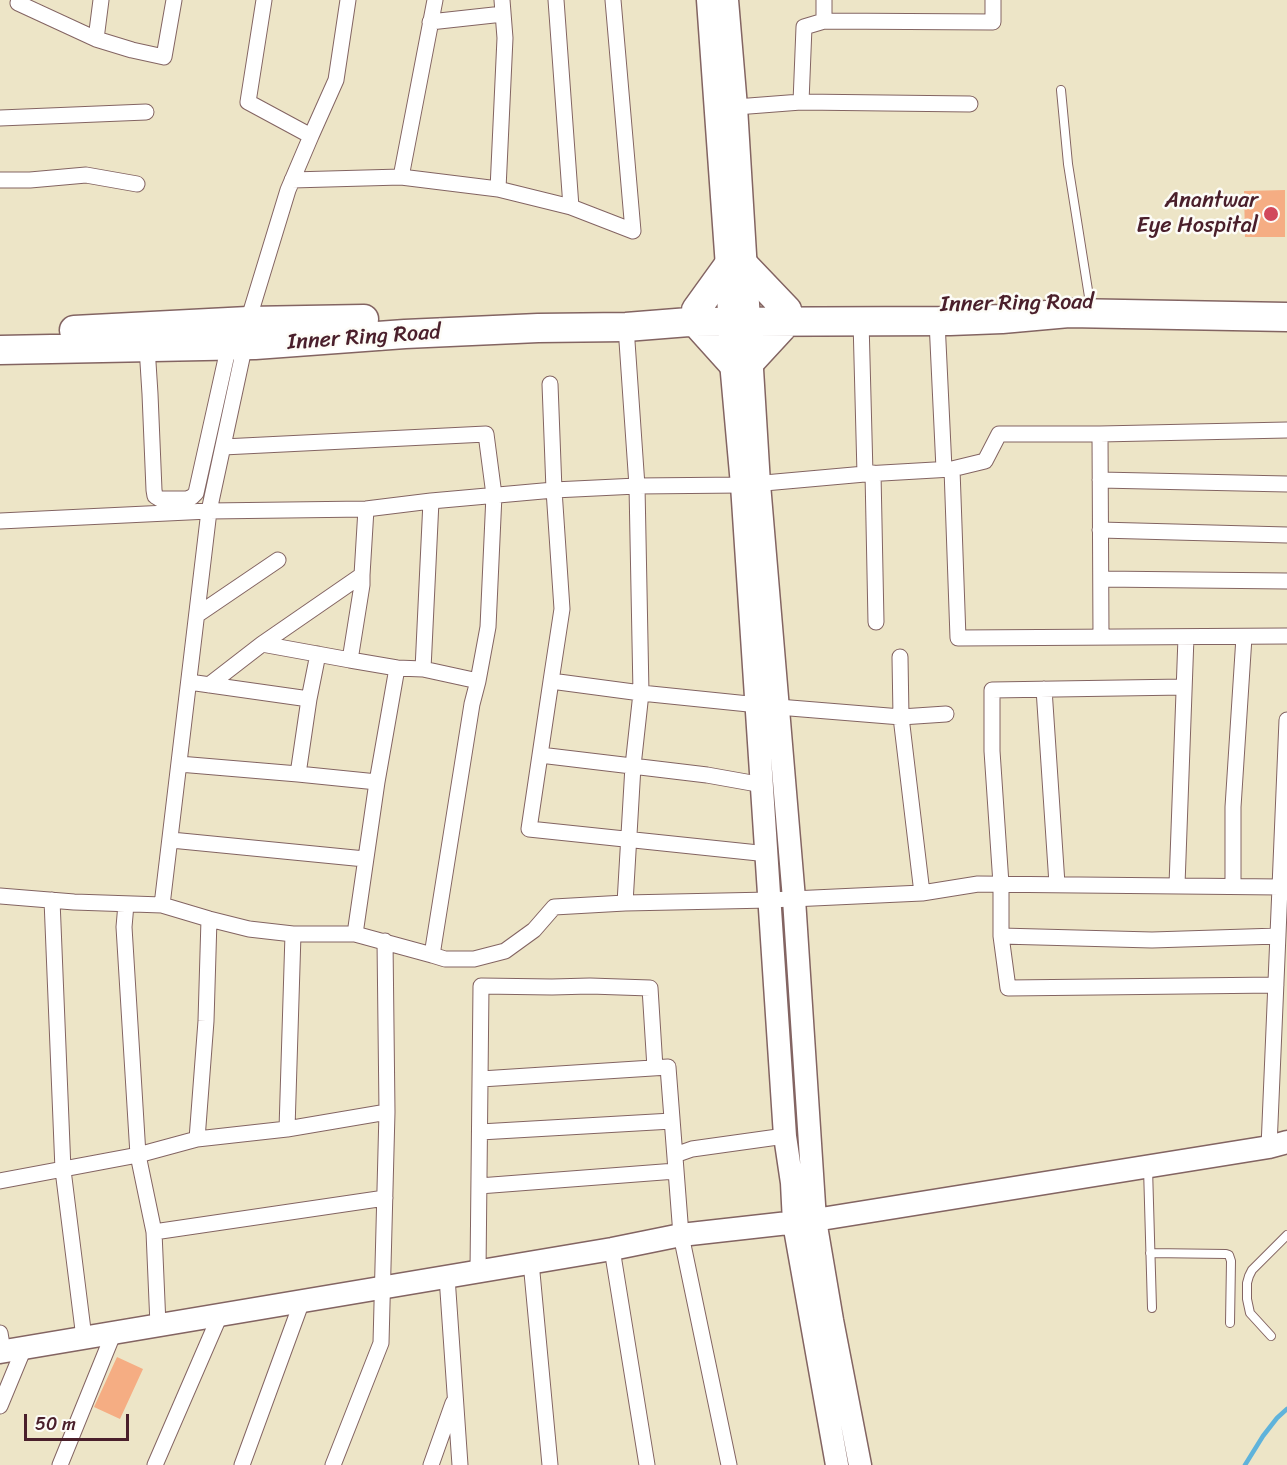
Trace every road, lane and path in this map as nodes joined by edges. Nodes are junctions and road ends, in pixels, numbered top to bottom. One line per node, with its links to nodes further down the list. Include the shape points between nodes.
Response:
1 (19, 0): 16 (street, via 18,3)
2 (101, 0): 16 (street)
3 (174, 0): 16 (street, via 164,57)
4 (264, 0): 23 (street, via 248,102)
5 (348, 0): 23 (street, via 336,80)
6 (435, 0): 15 (street)
7 (556, 0): 29 (street)
8 (613, 0): 29 (street, via 633,231)
9 (708, 0): 30 (street)
10 (727, 0): 20 (street)
11 (824, 0): 14 (street)
12 (993, 0): 14 (street, via 993,22)
13 (503, 7): 15 (street); 28 (street)
14 (824, 21): 18 (street, via 804,27)
15 (430, 22): 24 (street)
16 (96, 39)
17 (1061, 90): 32 (lane, via 1068,164)
18 (801, 102): 19 (street); 20 (street)
19 (970, 104)
20 (736, 107): 30 (street)
21 (146, 112): 22 (street)
22 (0, 118)
23 (311, 136): 26 (street)
24 (400, 177): 26 (street); 28 (street)
25 (0, 180): 27 (street, via 86,175)
26 (292, 180): 41 (street)
27 (136, 184)
28 (498, 189): 29 (street)
29 (572, 207)
30 (736, 266): 33 (street); 34 (highway); 35 (highway)
31 (1287, 301): 32 (highway, Inner Ring Road)
32 (1090, 303): 35 (highway, Inner Ring Road)
33 (739, 315): 34 (highway, Inner Ring Road); 35 (highway, Inner Ring Road); 44 (street)
34 (696, 316): 39 (highway, Inner Ring Road); 41 (highway, Inner Ring Road); 44 (highway)
35 (787, 316): 37 (highway, Inner Ring Road); 44 (highway)
36 (1287, 317): 38 (highway, Inner Ring Road, via 1069,313)
37 (861, 321): 38 (highway, Inner Ring Road); 50 (street)
38 (937, 321): 49 (street)
39 (626, 327): 41 (highway, Inner Ring Road, via 405,334 255,345); 54 (street)
40 (0, 334): 41 (highway, Inner Ring Road)
41 (241, 337): 42 (highway, Inner Ring Road); 42 (street, via 196,493 187,499 160,499 153,490); 48 (street)
42 (147, 347): 43 (highway, Inner Ring Road)
43 (0, 350)
44 (741, 362): 53 (street)
45 (550, 384): 55 (street)
46 (1287, 430): 47 (street)
47 (1100, 434): 49 (street, via 999,434 985,461); 51 (street)
48 (223, 447): 56 (street, via 486,434); 59 (street)
49 (948, 469): 50 (street); 70 (street, via 958,638)
50 (869, 473): 53 (street); 68 (street)
51 (1100, 480): 52 (street); 61 (street)
52 (1287, 484)
53 (750, 485): 54 (street); 87 (street)
54 (637, 486): 55 (street); 85 (street)
55 (554, 490): 56 (street); 80 (street, via 562,609)
56 (494, 495): 57 (street); 79 (street, via 488,627)
57 (431, 501): 58 (street); 78 (street)
58 (366, 509): 59 (street); 64 (street)
59 (209, 512): 60 (street); 67 (street)
60 (0, 521)
61 (1100, 530): 62 (street); 65 (street)
62 (1287, 535)
63 (278, 560): 67 (street)
64 (362, 575): 73 (street); 76 (street)
65 (1101, 579): 66 (street); 70 (street)
66 (1287, 581)
67 (197, 615): 81 (street)
68 (876, 622)
69 (1287, 636): 72 (street)
70 (1101, 637): 71 (street)
71 (1186, 637): 72 (street); 83 (street)
72 (1244, 637): 104 (street, via 1233,807)
73 (262, 644): 74 (street); 82 (street)
74 (318, 654): 76 (street); 86 (street)
75 (900, 657): 89 (street)
76 (350, 660): 77 (street)
77 (398, 668): 78 (street); 95 (street)
78 (423, 669): 79 (street)
79 (478, 681): 120 (street)
80 (551, 681): 85 (street); 91 (street)
81 (189, 682): 82 (street); 92 (street)
82 (209, 685): 86 (street)
83 (1184, 687): 84 (street); 103 (street)
84 (1044, 689): 101 (street, via 992,690); 102 (street)
85 (641, 693): 87 (street); 93 (street)
86 (309, 699): 94 (street)
87 (767, 706): 89 (street); 96 (street); 108 (street)
88 (946, 714): 89 (street)
89 (901, 717): 106 (street)
90 (1287, 720): 105 (street)
91 (540, 755): 93 (street); 97 (street, via 529,829)
92 (179, 764): 94 (street); 98 (street)
93 (633, 766): 96 (street); 97 (street)
94 (298, 774): 95 (street)
95 (377, 782): 100 (street)
96 (763, 785): 99 (street)
97 (630, 839): 99 (street); 111 (street)
98 (171, 840): 100 (street); 113 (street)
99 (768, 854): 110 (street)
100 (365, 859): 116 (street)
101 (1001, 884): 102 (street); 106 (street); 117 (street)
102 (1057, 884): 103 (street)
103 (1177, 885): 104 (street)
104 (1233, 886): 105 (street)
105 (1280, 886): 118 (street)
106 (922, 893): 108 (street)
107 (0, 896): 109 (street)
108 (794, 899): 110 (street); 139 (street)
109 (52, 900): 112 (street); 134 (street)
110 (770, 900): 111 (street); 128 (street)
111 (625, 903): 120 (street, via 554,907 534,930 505,951 474,960 445,960)
112 (126, 904): 113 (street); 132 (street, via 124,927)
113 (162, 905): 114 (street)
114 (210, 919): 115 (street); 129 (street)
115 (293, 934): 116 (street); 126 (street)
116 (355, 934): 119 (street)
117 (1001, 936): 118 (street, via 1152,940); 121 (street, via 1008,988)
118 (1278, 936): 121 (street)
119 (386, 941): 120 (street); 124 (street)
120 (432, 955)
121 (1276, 986): 130 (street)
122 (655, 1068): 123 (street); 123 (street, via 650,988 481,986); 125 (street, via 668,1066)
123 (481, 1079): 127 (street)
124 (387, 1112): 126 (street); 138 (street)
125 (672, 1121): 127 (street); 131 (street)
126 (287, 1130): 129 (street)
127 (480, 1132): 137 (street)
128 (785, 1136): 131 (street, via 692,1149 675,1155); 139 (street, via 792,1183)
129 (197, 1139): 132 (street)
130 (1278, 1145): 133 (street)
131 (675, 1151): 135 (street)
132 (138, 1155): 134 (street); 140 (street)
133 (1148, 1167): 139 (street); 144 (lane)
134 (63, 1170): 136 (street); 156 (street)
135 (676, 1171): 137 (street); 141 (street)
136 (0, 1181)
137 (479, 1186): 146 (street)
138 (385, 1198): 140 (street); 148 (street)
139 (805, 1221): 141 (street); 169 (street); 170 (street, via 832,1320)
140 (154, 1232): 153 (street)
141 (681, 1235): 143 (street); 168 (street)
142 (1287, 1235): 155 (lane, via 1252,1270 1247,1283 1250,1313)
143 (612, 1249): 145 (street); 167 (street)
144 (1150, 1253): 150 (lane); 152 (lane, via 1229,1255)
145 (531, 1262): 146 (street); 166 (street)
146 (478, 1271): 147 (street)
147 (447, 1276): 148 (street); 158 (street)
148 (383, 1287): 149 (street); 163 (street, via 381,1343)
149 (302, 1301): 151 (street); 162 (street)
150 (1152, 1308)
151 (220, 1315): 153 (street); 161 (street)
152 (1230, 1323)
153 (158, 1325): 154 (street)
154 (114, 1332): 156 (street); 160 (street)
155 (1271, 1336)
156 (84, 1338): 157 (street)
157 (7, 1346): 159 (street)
158 (455, 1396): 164 (street); 165 (street)
159 (0, 1406)
160 (60, 1465)
161 (155, 1465)
162 (242, 1465)
163 (333, 1465)
164 (431, 1465)
165 (460, 1465)
166 (550, 1465)
167 (647, 1465)
168 (729, 1465)
169 (837, 1465)
170 (860, 1465)

